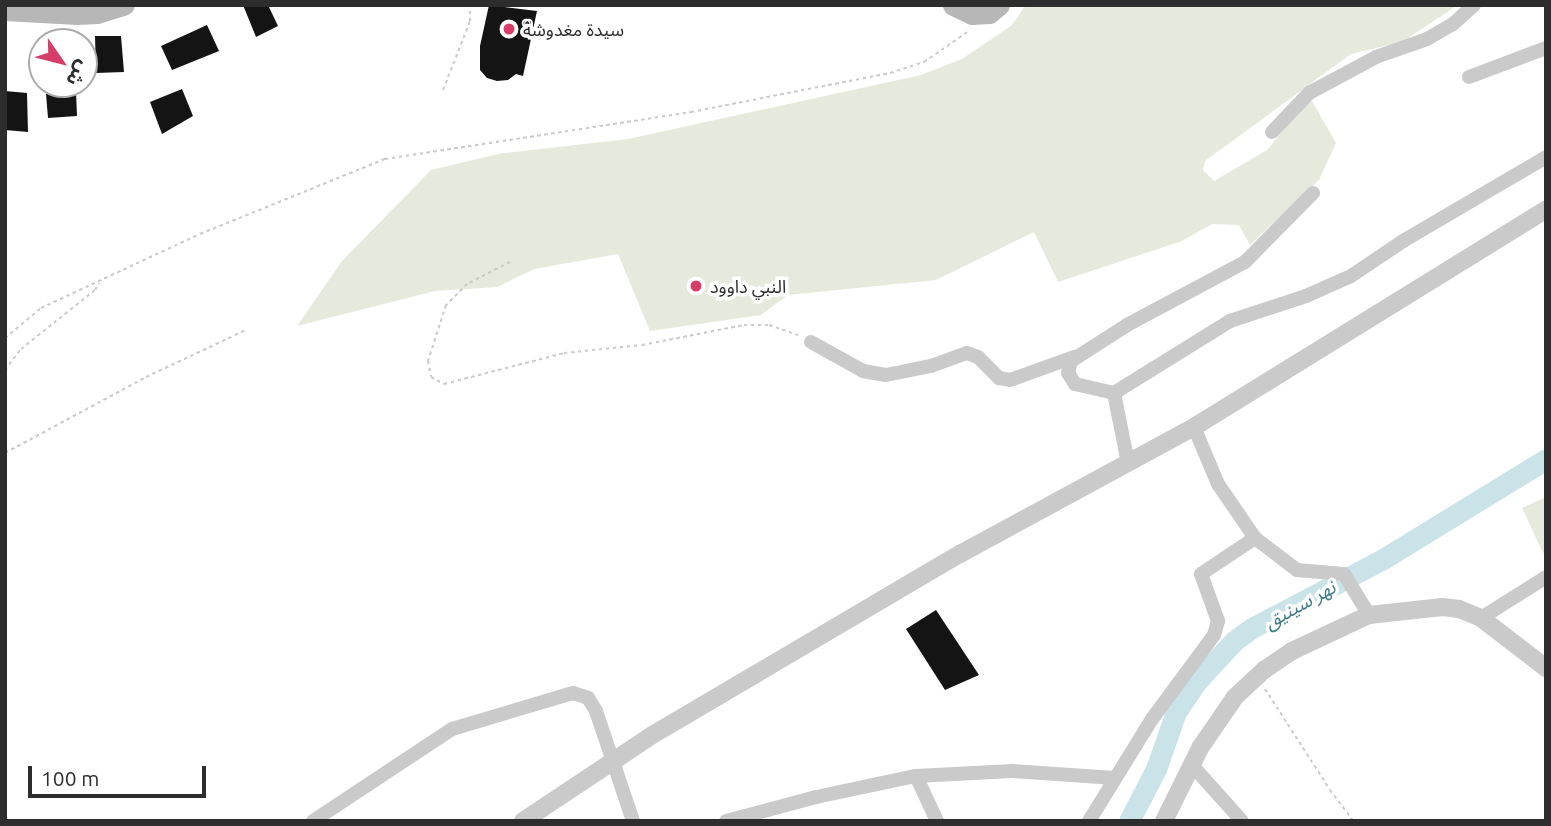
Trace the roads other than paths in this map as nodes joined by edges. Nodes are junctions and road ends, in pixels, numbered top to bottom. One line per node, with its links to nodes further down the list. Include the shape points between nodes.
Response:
1 (124, 5): 5 (main road, via 78,14)
2 (953, 5): 4 (main road, via 972,15)
3 (1474, 5): 8 (street, via 1461,19 1427,39 1376,57 1309,93)
4 (994, 9)
5 (5, 10)
6 (1546, 48): 7 (street)
7 (1469, 77)
8 (1272, 132)
9 (1546, 157): 14 (street, via 1351,276 1230,321)
10 (1313, 193): 13 (street, via 1245,262)
11 (1546, 210): 15 (street)
12 (811, 342): 13 (street, via 863,371 886,376 967,353 978,357 999,378 1010,380)
13 (1077, 356): 14 (street, via 1068,366 1075,384)
14 (1114, 393): 16 (street)
15 (1194, 427): 16 (street); 17 (street, via 1228,502)
16 (1128, 463): 22 (street, via 960,554)
17 (1255, 538): 19 (street, via 1297,570 1344,574); 25 (street, via 1201,574 1218,621 1214,635)
18 (1546, 577): 20 (street)
19 (1369, 615): 20 (street, via 1443,607); 23 (street, via 1292,651 1257,677 1219,718)
20 (1481, 618): 21 (street)
21 (1546, 668)
22 (614, 759): 26 (street, via 593,704 585,695 573,693 452,729); 27 (street); 28 (street)
23 (1191, 764): 32 (street); 33 (street)
24 (916, 776): 25 (street, via 1012,771); 29 (street); 30 (street)
25 (1115, 778): 31 (street)
26 (313, 821)
27 (523, 821)
28 (633, 821)
29 (726, 821)
30 (937, 821)
31 (1089, 821)
32 (1164, 821)
33 (1242, 821)

